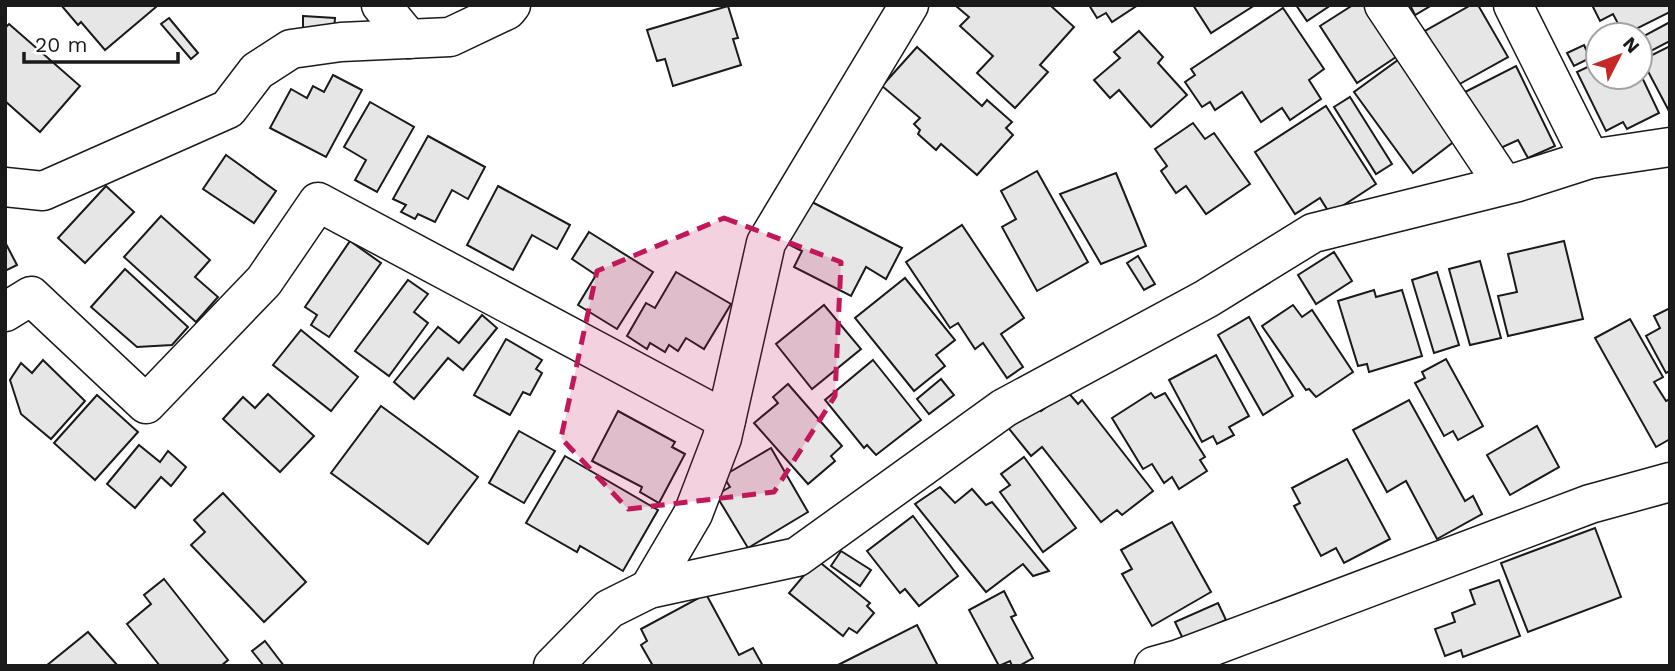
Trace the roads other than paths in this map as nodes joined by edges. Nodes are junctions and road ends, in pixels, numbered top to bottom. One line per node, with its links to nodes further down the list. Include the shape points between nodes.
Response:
1 (381, 5): 6 (street)
2 (511, 5): 6 (street, via 450,37)
3 (909, 5): 12 (street, via 766,243)
4 (1384, 5): 9 (street)
5 (1513, 5): 8 (street)
6 (409, 39): 10 (street, via 341,41 292,49 257,71 228,109 43,191)
7 (1670, 147): 8 (street)
8 (1590, 159): 9 (street)
9 (1504, 185): 14 (street, via 1313,233 1206,299 1004,408 797,557)
10 (5, 187)
11 (5, 312): 12 (street, via 31,296 146,404 264,281 318,202)
12 (726, 420): 14 (street, via 693,514)
13 (1670, 482): 16 (street, via 1590,504)
14 (649, 589): 15 (street, via 609,609)
15 (553, 666)
16 (1154, 666)

